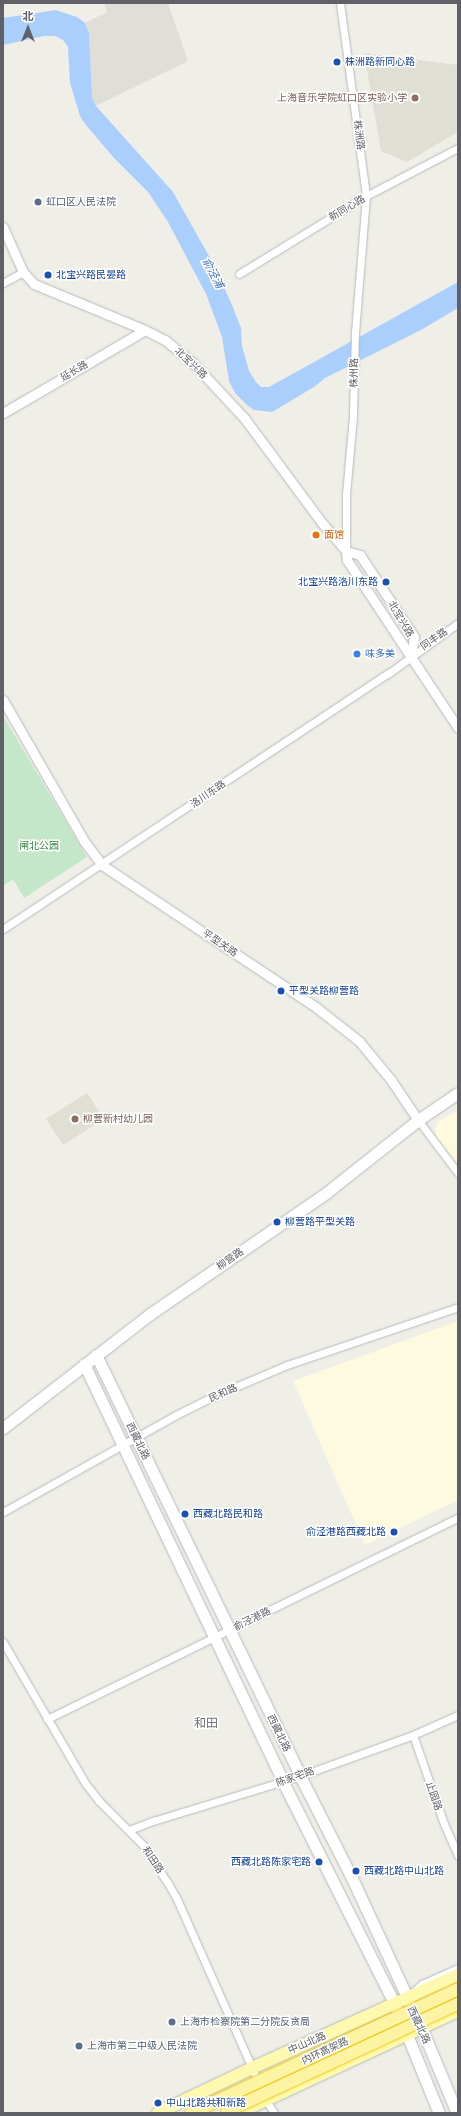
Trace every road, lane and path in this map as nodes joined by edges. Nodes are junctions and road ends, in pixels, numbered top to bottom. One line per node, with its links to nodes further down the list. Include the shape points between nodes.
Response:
1 (340, 3): 3 (street, 株洲路)
2 (458, 148): 3 (street, 新同心路)
3 (366, 196): 6 (street, 新同心路); 10 (street, 株州路, via 355,332 353,416 346,494)
4 (3, 227): 5 (street, 北宝兴路)
5 (23, 272): 7 (street); 8 (street, 北宝兴路, via 34,284)
6 (239, 274)
7 (3, 283)
8 (145, 330): 9 (street, 延长路); 10 (street, 北宝兴路, via 165,340 185,355 245,419 322,523)
9 (3, 413)
10 (346, 551): 12 (street, 北宝兴路, via 346,560); 12 (street, 北宝兴路, via 360,556 414,637)
11 (458, 622): 12 (street, 同丰路)
12 (411, 657): 14 (street, 北宝兴路); 15 (street, 洛川东路)
13 (3, 700): 15 (street, 平型关路, via 84,841)
14 (458, 728)
15 (102, 864): 16 (street, 洛川东路); 18 (street, 平型关路, via 317,1008 359,1041 391,1080)
16 (3, 929)
17 (458, 1093): 18 (main road, 柳营路)
18 (418, 1120): 19 (street, 平型关路); 21 (main road, 柳营路, via 332,1189 152,1313)
19 (458, 1173)
20 (458, 1307): 24 (street, 民和路, via 271,1372 201,1403)
21 (96, 1355): 22 (main road, 柳营路); 24 (main road, 西藏北路)
22 (84, 1364): 23 (main road, 柳营路); 25 (main road, 西藏北路)
23 (3, 1428)
24 (137, 1438): 25 (street, 民和路); 28 (main road, 西藏北路)
25 (124, 1446): 26 (street, 民和路); 29 (main road, 西藏北路)
26 (3, 1512)
27 (458, 1518): 28 (street, 俞泾港路)
28 (229, 1630): 29 (street, 俞泾港路); 34 (main road, 西藏北路)
29 (214, 1636): 32 (street, 俞泾港路); 35 (main road, 西藏北路)
30 (3, 1642): 32 (street, 和田路)
31 (458, 1715): 33 (street, 陈家宅路)
32 (47, 1719): 36 (street, 和田路, via 99,1801)
33 (413, 1735): 34 (street, 陈家宅路); 37 (street, 止园路)
34 (300, 1776): 35 (street, 陈家宅路); 41 (main road, 西藏北路, via 350,1874)
35 (283, 1782): 36 (street, 陈家宅路); 42 (main road, 西藏北路)
36 (129, 1830): 47 (street, 和田路, via 145,1847 176,1897)
37 (458, 1856)
38 (458, 1968): 41 (street, via 422,1984)
39 (458, 1975): 41 (main road, 中山北路)
40 (458, 1989): 51 (highway, 内环高架路, bridge)
41 (406, 1998): 42 (main road, 中山北路); 45 (main road, 西藏北路)
42 (394, 2003): 46 (main road, 西藏北路); 47 (main road, 中山北路)
43 (458, 2004): 49 (highway, 内环高架路, bridge)
44 (458, 2011): 45 (main road)
45 (422, 2028): 46 (main road); 54 (main road, 西藏北路)
46 (407, 2035): 48 (main road); 53 (main road, 西藏北路)
47 (252, 2068): 48 (street, 和田路); 50 (main road, 中山北路)
48 (268, 2102): 49 (main road); 52 (street, 和田路)
49 (233, 2112)
50 (158, 2113)
51 (191, 2113)
52 (274, 2113)
53 (438, 2113)
54 (457, 2113)

